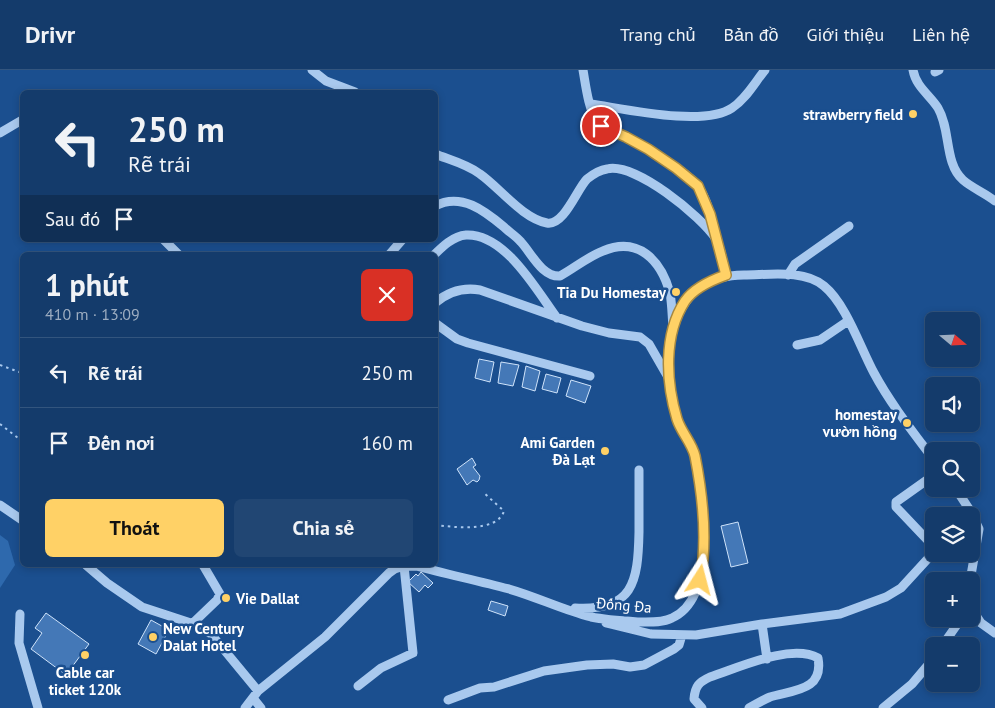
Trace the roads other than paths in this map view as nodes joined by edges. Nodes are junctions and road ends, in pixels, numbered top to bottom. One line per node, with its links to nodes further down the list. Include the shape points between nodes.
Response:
1 (312, 70): 5 (street, via 326,81)
2 (583, 70): 6 (street)
3 (765, 70): 6 (street, via 736,106 708,117 676,116)
4 (913, 70): 10 (street, via 926,95 938,108 948,132 951,163 962,179)
5 (351, 90)
6 (591, 104): 13 (street, via 601,126 648,149 693,181 702,193)
7 (20, 121): 8 (street)
8 (0, 132)
9 (438, 155): 13 (street, via 476,171 533,217 549,223 561,216 581,186 592,176 608,168 628,171 677,200)
10 (995, 201)
11 (438, 205): 25 (street, via 454,201 491,214 519,240 542,269 554,277 607,249 628,246 641,250 655,263 670,292)
12 (849, 226): 20 (street, via 795,264)
13 (716, 240): 19 (street)
14 (166, 242): 16 (street)
15 (400, 242): 17 (street)
16 (176, 252)
17 (392, 252)
18 (437, 252): 22 (street, via 445,244 465,235 484,238 521,269)
19 (726, 275): 20 (street, Đống Đa); 25 (street, Đống Đa, via 700,288 685,301)
20 (788, 275): 23 (street, Đống Đa, via 802,276 823,285)
21 (438, 301): 22 (street, via 453,292 470,288)
22 (557, 318): 28 (street, via 643,339)
23 (848, 321): 26 (street, via 820,340); 29 (street, Đống Đa, via 874,374)
24 (438, 325): 27 (street, via 468,343)
25 (673, 328): 28 (street, Đống Đa)
26 (797, 345)
27 (590, 376)
28 (668, 377): 43 (street, Đống Đa, via 678,421 694,454 705,529 697,589 673,618 642,622)
29 (925, 447)
30 (639, 470): 41 (street, via 639,562 631,586 624,596 603,608)
31 (925, 481): 34 (street, via 898,500 896,507)
32 (0, 505): 33 (street)
33 (20, 519)
34 (925, 538)
35 (925, 562): 46 (street, via 901,588 870,604 840,614)
36 (88, 567): 45 (street, via 142,607)
37 (204, 567): 45 (street, via 220,594)
38 (402, 567): 52 (street, via 389,573 325,637)
39 (404, 567): 51 (street, via 413,653 381,668)
40 (420, 567): 41 (street, Đống Đa, via 511,590)
41 (564, 608): 43 (street, Đống Đa)
42 (20, 614): 54 (street, via 20,643)
43 (591, 617): 48 (street, via 628,630)
44 (980, 622): 47 (street)
45 (193, 623): 52 (street, via 211,634)
46 (762, 624): 48 (street); 49 (street)
47 (995, 633)
48 (682, 635): 53 (street, via 680,645 644,665 587,665 544,671)
49 (767, 658): 57 (street, via 699,682 694,690 694,699); 58 (street, via 809,653 818,658 820,667 816,679 806,688 768,698)
50 (925, 669): 59 (street)
51 (358, 686)
52 (256, 694): 55 (street); 56 (street)
53 (448, 700)
54 (38, 708)
55 (245, 708)
56 (261, 708)
57 (702, 708)
58 (749, 708)
59 (883, 708)

